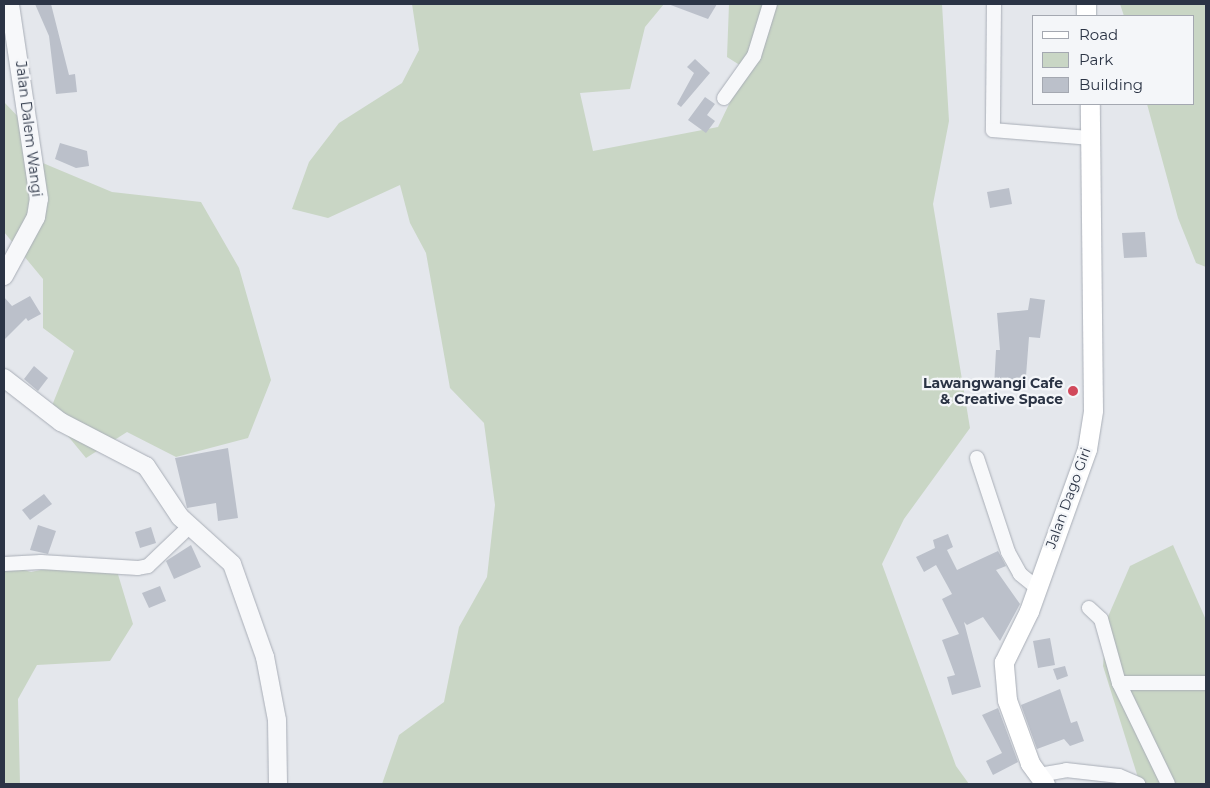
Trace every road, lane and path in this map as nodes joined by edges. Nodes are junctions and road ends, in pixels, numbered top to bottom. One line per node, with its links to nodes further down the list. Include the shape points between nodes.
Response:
1 (10, 4): 7 (street, Jalan Dalem Wangi, via 39,199 36,217)
2 (770, 4): 4 (street, via 754,56)
3 (994, 4): 6 (street, via 993,130)
4 (724, 98)
5 (1090, 105): 6 (main road, Jalan Dago Giri)
6 (1091, 138): 12 (main road, Jalan Dago Giri, via 1093,410 1087,449)
7 (4, 276)
8 (4, 378): 10 (street, via 61,422 146,466)
9 (977, 458): 12 (street, via 1008,552 1020,574)
10 (189, 527): 11 (street, via 148,566 41,562); 17 (street, via 220,550 242,581 265,657 277,720)
11 (4, 564)
12 (1036, 587): 16 (main road, Jalan Dago Giri, via 1004,669 1006,700)
13 (1089, 608): 14 (street, via 1101,618)
14 (1119, 682): 15 (street); 19 (street)
15 (1206, 683)
16 (1042, 780): 18 (street, via 1066,770 1119,776)
17 (278, 784)
18 (1138, 784)
19 (1168, 784)

